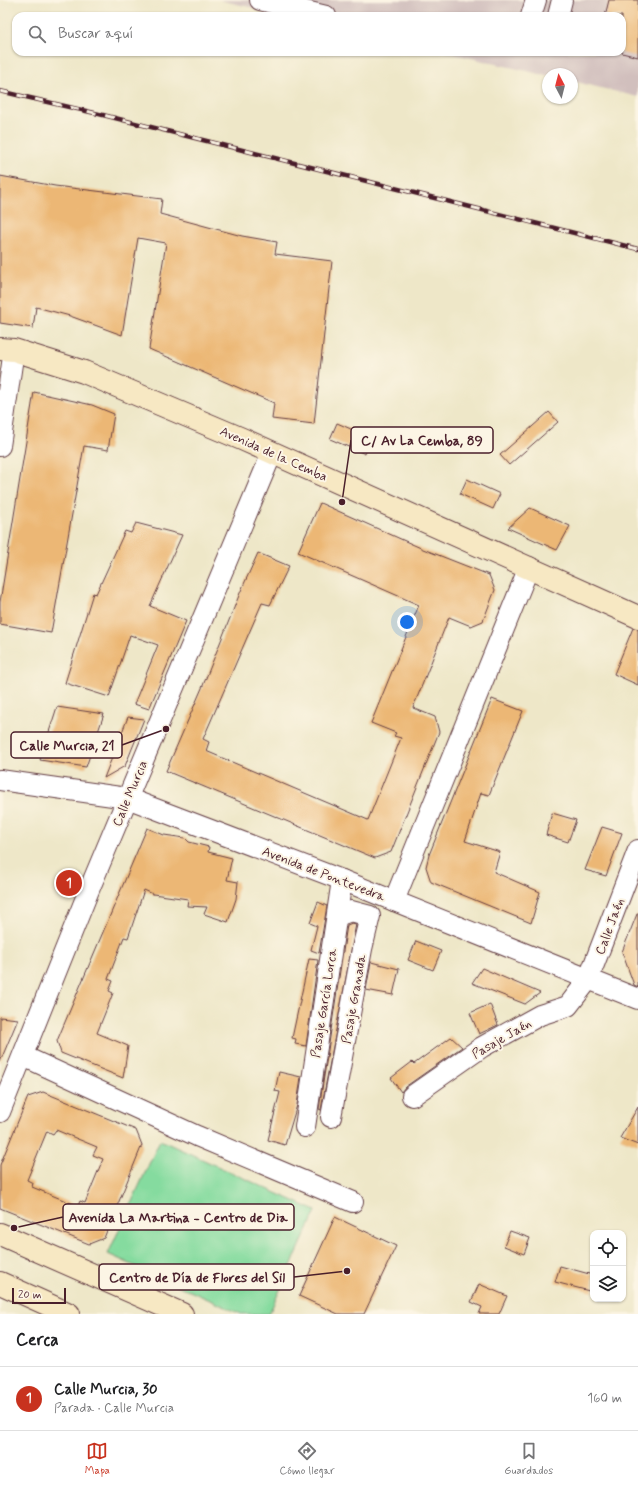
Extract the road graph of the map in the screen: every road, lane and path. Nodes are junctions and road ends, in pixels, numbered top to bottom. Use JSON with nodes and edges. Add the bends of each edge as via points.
{"nodes":[{"id":1,"x":260,"y":0,"type":"edge"},
{"id":2,"x":536,"y":0,"type":"edge"},
{"id":3,"x":562,"y":0,"type":"edge"},
{"id":4,"x":310,"y":12,"type":"edge"},
{"id":5,"x":532,"y":12,"type":"edge"},
{"id":6,"x":559,"y":12,"type":"edge"},
{"id":7,"x":7,"y":350,"type":"edge"},
{"id":8,"x":0,"y":446,"type":"edge"},
{"id":9,"x":272,"y":453,"type":"junction"},
{"id":10,"x":529,"y":567,"type":"junction"},
{"id":11,"x":638,"y":617,"type":"edge"},
{"id":12,"x":0,"y":780,"type":"edge"},
{"id":13,"x":127,"y":798,"type":"junction"},
{"id":14,"x":638,"y":850,"type":"edge"},
{"id":15,"x":342,"y":880,"type":"junction"},
{"id":16,"x":394,"y":901,"type":"junction"},
{"id":17,"x":337,"y":916,"type":"junction"},
{"id":18,"x":588,"y":980,"type":"junction"},
{"id":19,"x":638,"y":999,"type":"edge"},
{"id":20,"x":23,"y":1056,"type":"junction"},
{"id":21,"x":412,"y":1096,"type":"dead end"},
{"id":22,"x":0,"y":1112,"type":"edge"},
{"id":23,"x":331,"y":1117,"type":"dead end"},
{"id":24,"x":305,"y":1127,"type":"dead end"},
{"id":25,"x":353,"y":1202,"type":"dead end"},
{"id":26,"x":0,"y":1234,"type":"edge"},
{"id":27,"x":0,"y":1283,"type":"edge"},
{"id":28,"x":70,"y":1314,"type":"edge"},
{"id":29,"x":182,"y":1314,"type":"edge"}],
"edges":[{"from":1,"to":4,"type":"street"},
{"from":2,"to":5,"type":"street"},
{"from":3,"to":6,"type":"street"},
{"from":7,"to":8,"type":"street"},
{"from":7,"to":9,"type":"street","name":"Avenida de la Cemba","via":[[84,372]]},
{"from":9,"to":10,"type":"street","name":"Avenida de la Cemba"},
{"from":9,"to":13,"type":"street","name":"Calle Murcia"},
{"from":10,"to":11,"type":"street","name":"Avenida de la Cemba"},
{"from":10,"to":16,"type":"street"},
{"from":12,"to":13,"type":"street","name":"Avenida de Pontevedra"},
{"from":13,"to":15,"type":"street","name":"Avenida de Pontevedra"},
{"from":13,"to":20,"type":"street","name":"Calle Murcia"},
{"from":14,"to":18,"type":"street","name":"Calle Jaén"},
{"from":15,"to":16,"type":"street","name":"Avenida de Pontevedra"},
{"from":15,"to":17,"type":"street","name":"Pasaje García Lorca"},
{"from":16,"to":18,"type":"street","name":"Avenida de Pontevedra"},
{"from":17,"to":23,"type":"street","name":"Pasaje Granada","via":[[351,911],[370,916]]},
{"from":17,"to":24,"type":"street","name":"Pasaje García Lorca"},
{"from":18,"to":19,"type":"street","name":"Avenida de Pontevedra"},
{"from":18,"to":21,"type":"street","name":"Pasaje Jaén","via":[[568,1006],[540,1015],[482,1047]]},
{"from":20,"to":22,"type":"street","name":"Calle Murcia"},
{"from":20,"to":25,"type":"street","via":[[197,1136]]},
{"from":26,"to":29,"type":"street"},
{"from":27,"to":28,"type":"street"}]}
